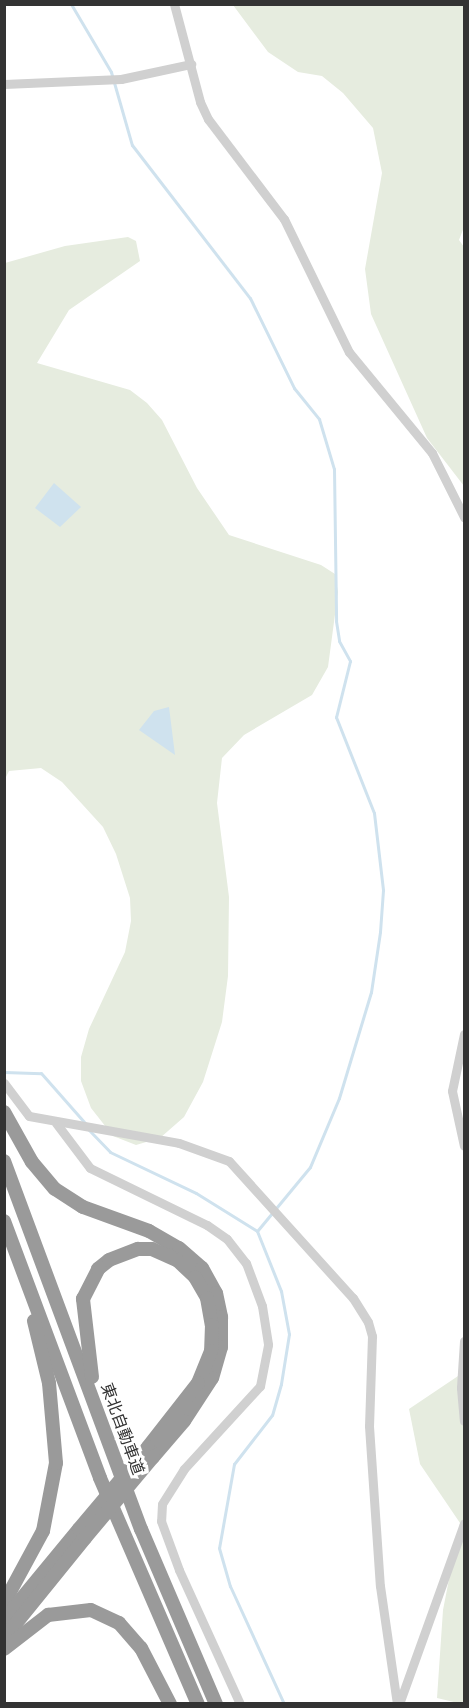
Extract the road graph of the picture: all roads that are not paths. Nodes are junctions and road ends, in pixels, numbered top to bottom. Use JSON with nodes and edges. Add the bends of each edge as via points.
{"nodes":[{"id":1,"x":174,"y":4,"type":"edge"},
{"id":2,"x":191,"y":64,"type":"junction"},
{"id":3,"x":4,"y":84,"type":"edge"},
{"id":4,"x":465,"y":517,"type":"edge"},
{"id":5,"x":465,"y":1034,"type":"edge"},
{"id":6,"x":5,"y":1085,"type":"edge"},
{"id":7,"x":4,"y":1112,"type":"edge"},
{"id":8,"x":56,"y":1123,"type":"junction"},
{"id":9,"x":465,"y":1146,"type":"edge"},
{"id":10,"x":4,"y":1161,"type":"edge"},
{"id":11,"x":5,"y":1222,"type":"edge"},
{"id":12,"x":465,"y":1341,"type":"edge"},
{"id":13,"x":98,"y":1411,"type":"junction"},
{"id":14,"x":465,"y":1421,"type":"edge"},
{"id":15,"x":151,"y":1452,"type":"junction"},
{"id":16,"x":465,"y":1523,"type":"edge"},
{"id":17,"x":82,"y":1534,"type":"junction"},
{"id":18,"x":4,"y":1603,"type":"edge"},
{"id":19,"x":4,"y":1620,"type":"edge"},
{"id":20,"x":4,"y":1638,"type":"edge"},
{"id":21,"x":4,"y":1649,"type":"edge"},
{"id":22,"x":170,"y":1704,"type":"edge"},
{"id":23,"x":198,"y":1704,"type":"edge"},
{"id":24,"x":216,"y":1704,"type":"edge"},
{"id":25,"x":240,"y":1704,"type":"edge"},
{"id":26,"x":398,"y":1704,"type":"edge"}],
"edges":[{"from":1,"to":2,"type":"street"},
{"from":2,"to":3,"type":"street","via":[[121,79]]},
{"from":2,"to":4,"type":"street","via":[[208,119],[284,219],[349,351],[432,453]]},
{"from":5,"to":9,"type":"street","via":[[452,1091]]},
{"from":6,"to":8,"type":"street","via":[[29,1116]]},
{"from":7,"to":15,"type":"highway","via":[[32,1162],[55,1189],[84,1207],[149,1231],[179,1248],[202,1268],[216,1293],[221,1347],[212,1378],[189,1414]]},
{"from":8,"to":25,"type":"street","via":[[79,1157],[98,1174],[207,1225],[227,1239],[246,1263],[262,1306],[268,1345],[260,1386],[184,1469],[162,1504],[161,1521]]},
{"from":8,"to":26,"type":"street","via":[[93,1126],[219,1155],[353,1298],[372,1336],[369,1426],[380,1586]]},
{"from":10,"to":13,"type":"highway","name":"東北自動車道"},
{"from":11,"to":18,"type":"highway","via":[[49,1383],[56,1463],[43,1531]]},
{"from":11,"to":23,"type":"highway","via":[[100,1478]]},
{"from":12,"to":14,"type":"street","via":[[461,1388]]},
{"from":13,"to":15,"type":"highway","via":[[83,1324],[83,1299],[89,1284],[98,1269],[122,1253],[138,1249],[164,1253],[187,1269],[202,1288],[211,1311],[213,1339],[198,1383]]},
{"from":13,"to":24,"type":"highway","name":"東北自動車道","via":[[145,1539]]},
{"from":15,"to":17,"type":"highway","bridge":true},
{"from":16,"to":26,"type":"street"},
{"from":17,"to":19,"type":"highway"},
{"from":17,"to":20,"type":"highway"},
{"from":21,"to":22,"type":"highway","via":[[25,1629],[48,1616],[91,1610],[119,1623],[141,1648]]}]}
